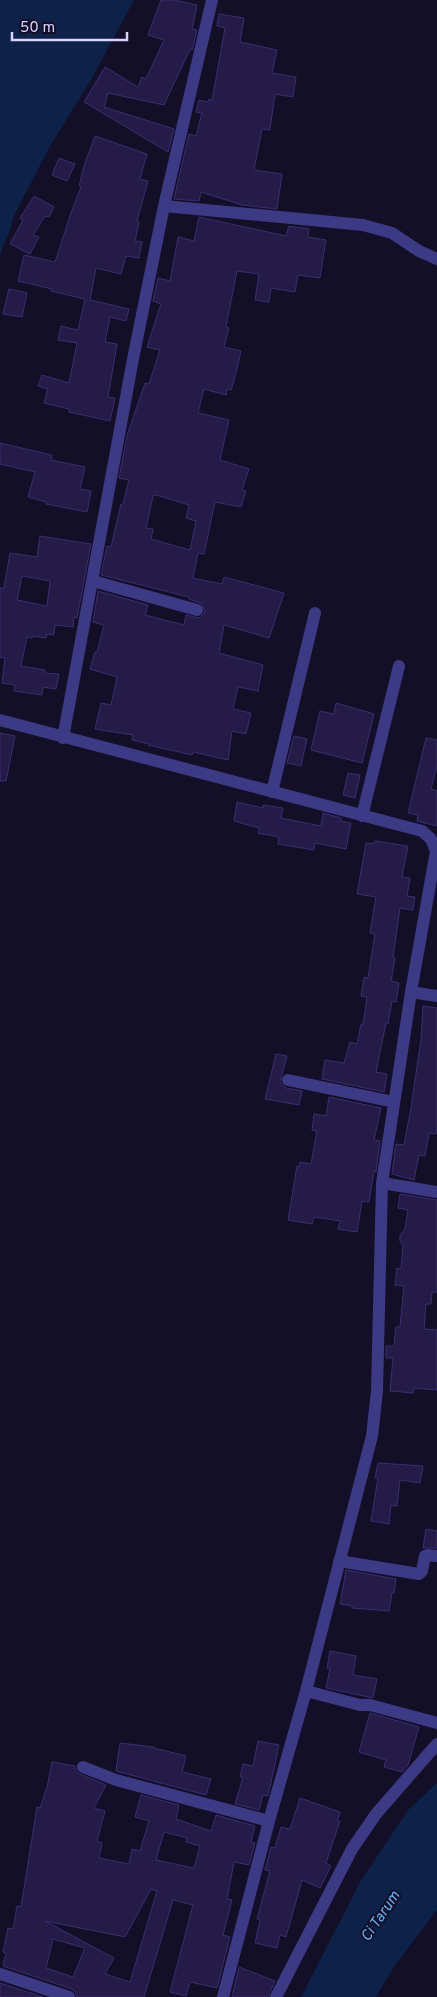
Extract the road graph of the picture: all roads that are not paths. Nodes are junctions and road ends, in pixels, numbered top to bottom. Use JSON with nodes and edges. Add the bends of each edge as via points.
{"nodes":[{"id":1,"x":212,"y":0,"type":"edge"},
{"id":2,"x":164,"y":206,"type":"junction"},
{"id":3,"x":437,"y":259,"type":"edge"},
{"id":4,"x":93,"y":581,"type":"junction"},
{"id":5,"x":197,"y":610,"type":"dead end"},
{"id":6,"x":315,"y":613,"type":"dead end"},
{"id":7,"x":399,"y":666,"type":"dead end"},
{"id":8,"x":0,"y":720,"type":"edge"},
{"id":9,"x":63,"y":738,"type":"junction"},
{"id":10,"x":272,"y":792,"type":"junction"},
{"id":11,"x":362,"y":816,"type":"junction"},
{"id":12,"x":437,"y":849,"type":"edge"},
{"id":13,"x":411,"y":992,"type":"junction"},
{"id":14,"x":437,"y":996,"type":"edge"},
{"id":15,"x":288,"y":1080,"type":"dead end"},
{"id":16,"x":394,"y":1102,"type":"junction"},
{"id":17,"x":382,"y":1183,"type":"junction"},
{"id":18,"x":437,"y":1192,"type":"edge"},
{"id":19,"x":437,"y":1556,"type":"edge"},
{"id":20,"x":339,"y":1561,"type":"junction"},
{"id":21,"x":306,"y":1691,"type":"junction"},
{"id":22,"x":437,"y":1723,"type":"edge"},
{"id":23,"x":437,"y":1744,"type":"edge"},
{"id":24,"x":83,"y":1766,"type":"dead end"},
{"id":25,"x":269,"y":1821,"type":"junction"},
{"id":26,"x":0,"y":1974,"type":"edge"},
{"id":27,"x":69,"y":1997,"type":"edge"},
{"id":28,"x":223,"y":1997,"type":"edge"},
{"id":29,"x":276,"y":1997,"type":"edge"}],
"edges":[{"from":1,"to":2,"type":"street"},
{"from":2,"to":3,"type":"street","via":[[363,225],[392,233]]},
{"from":2,"to":4,"type":"street"},
{"from":4,"to":5,"type":"street"},
{"from":4,"to":9,"type":"street"},
{"from":6,"to":10,"type":"street"},
{"from":7,"to":11,"type":"street"},
{"from":8,"to":9,"type":"street"},
{"from":9,"to":10,"type":"street"},
{"from":10,"to":11,"type":"street"},
{"from":11,"to":12,"type":"street","via":[[422,831]]},
{"from":12,"to":13,"type":"street"},
{"from":13,"to":14,"type":"street"},
{"from":13,"to":16,"type":"street"},
{"from":15,"to":16,"type":"street"},
{"from":16,"to":17,"type":"street"},
{"from":17,"to":18,"type":"street"},
{"from":17,"to":20,"type":"street","via":[[377,1383],[372,1436]]},
{"from":19,"to":20,"type":"street","via":[[425,1556],[419,1574]]},
{"from":20,"to":21,"type":"street"},
{"from":21,"to":22,"type":"street"},
{"from":21,"to":25,"type":"street"},
{"from":23,"to":29,"type":"street","via":[[376,1814],[352,1849]]},
{"from":24,"to":25,"type":"street","via":[[116,1780]]},
{"from":25,"to":28,"type":"street"},
{"from":26,"to":27,"type":"street"}]}
